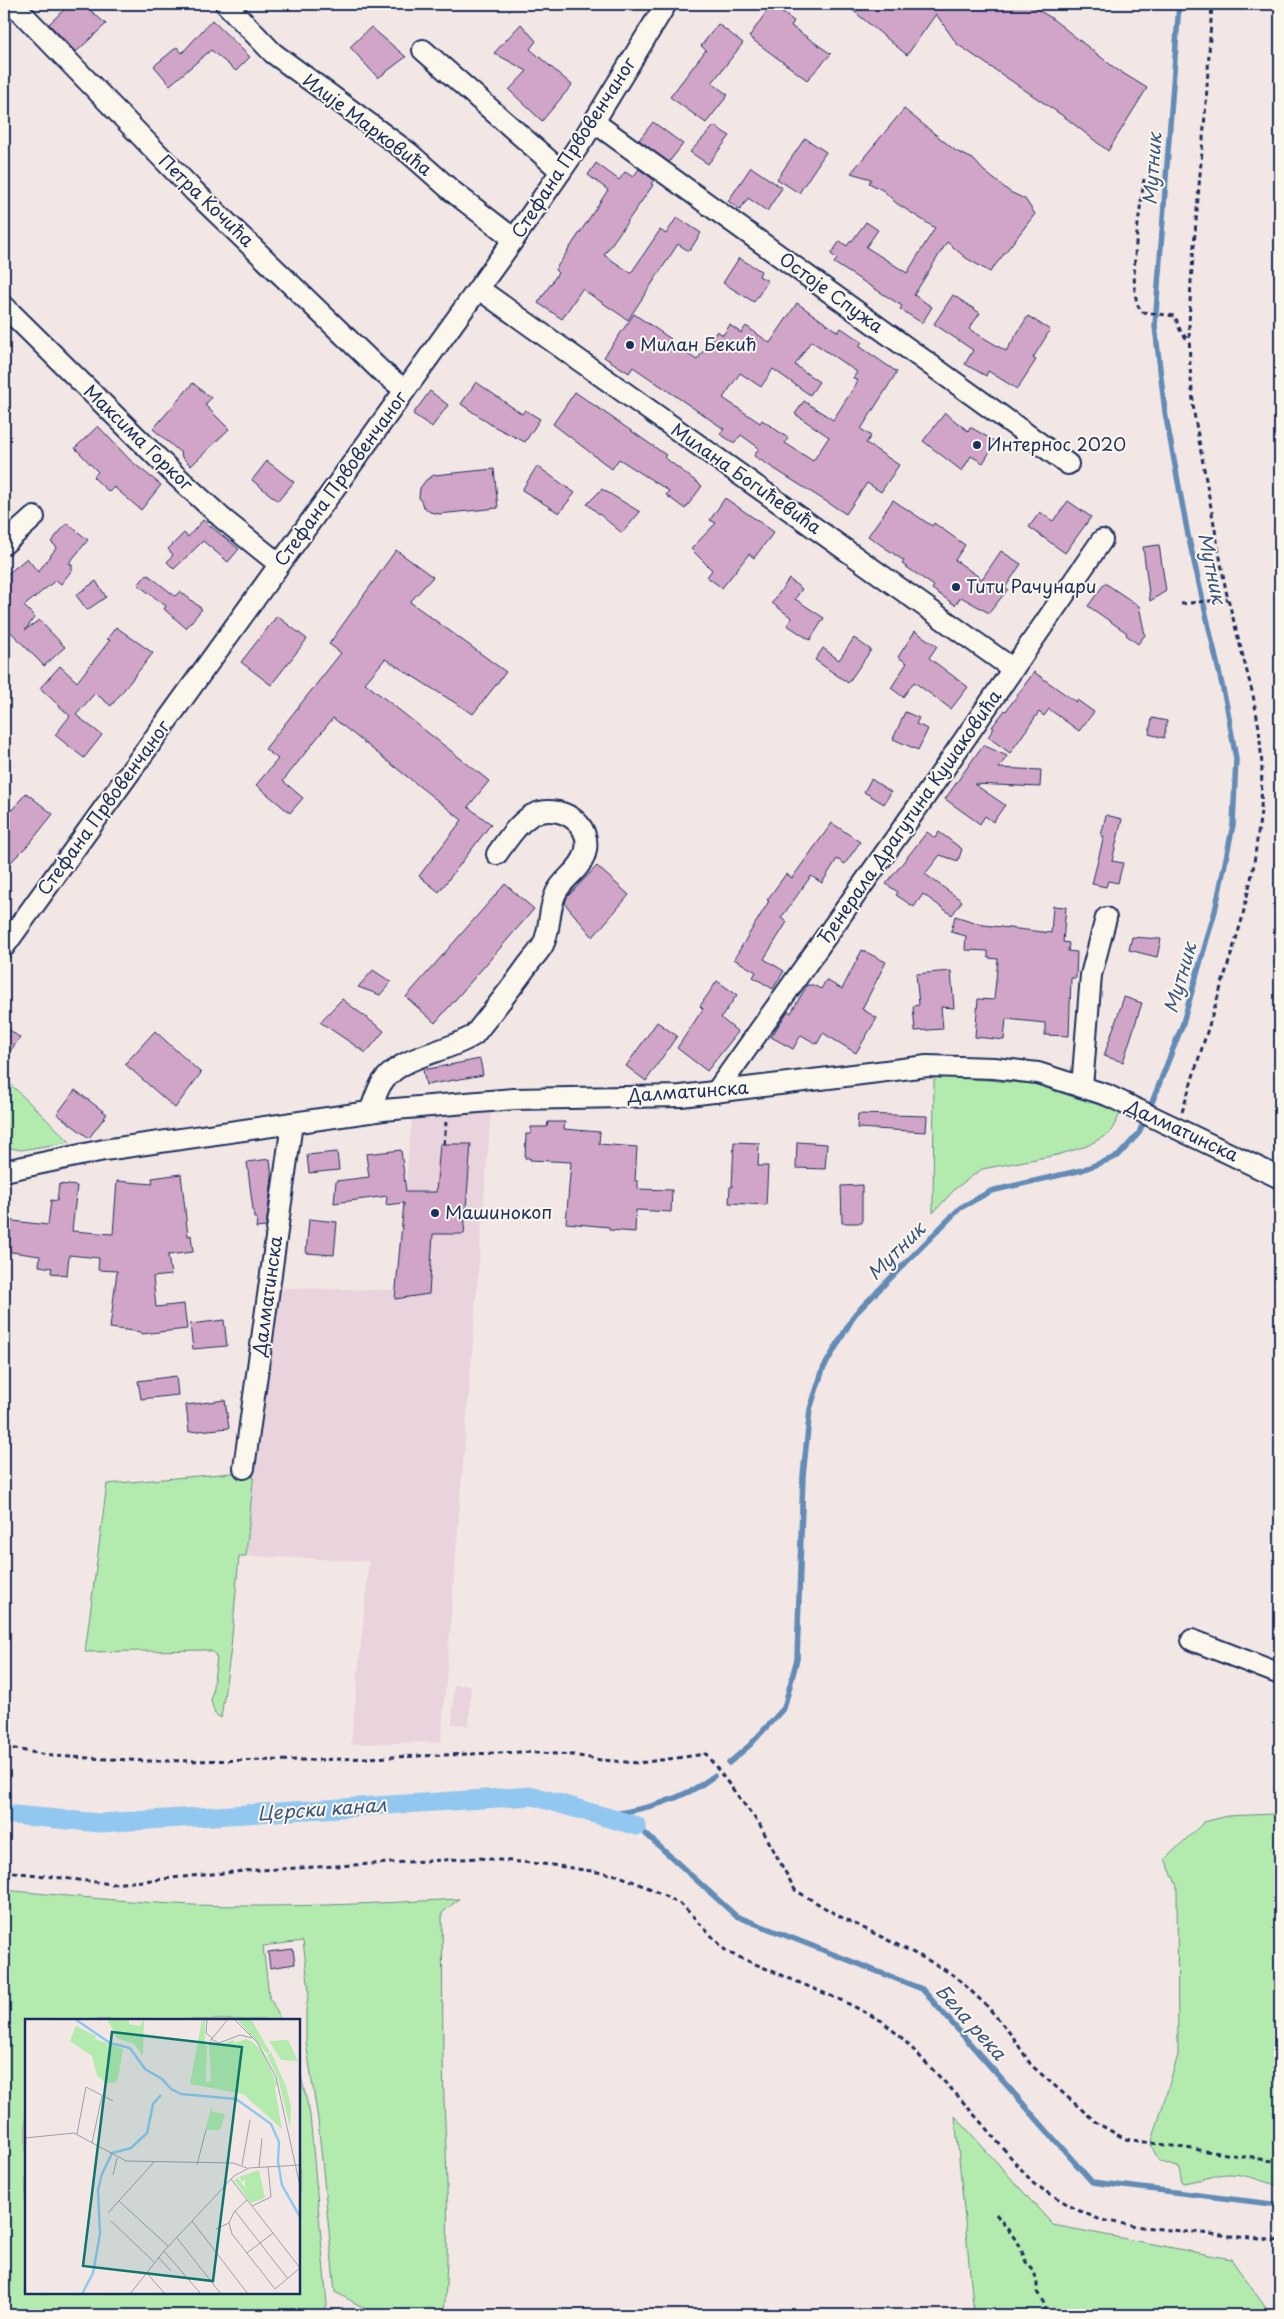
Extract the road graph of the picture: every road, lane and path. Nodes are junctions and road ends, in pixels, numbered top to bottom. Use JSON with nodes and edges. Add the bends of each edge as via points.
{"nodes":[{"id":1,"x":13,"y":4,"type":"edge"},
{"id":2,"x":226,"y":4,"type":"edge"},
{"id":3,"x":1212,"y":4,"type":"edge"},
{"id":4,"x":662,"y":5,"type":"edge"},
{"id":5,"x":423,"y":50,"type":"dead end"},
{"id":6,"x":594,"y":122,"type":"junction"},
{"id":7,"x":561,"y":171,"type":"junction"},
{"id":8,"x":1144,"y":179,"type":"dead end"},
{"id":9,"x":514,"y":239,"type":"junction"},
{"id":10,"x":479,"y":288,"type":"junction"},
{"id":11,"x":4,"y":306,"type":"edge"},
{"id":12,"x":1189,"y":342,"type":"junction"},
{"id":13,"x":406,"y":390,"type":"junction"},
{"id":14,"x":1068,"y":464,"type":"dead end"},
{"id":15,"x":34,"y":517,"type":"dead end"},
{"id":16,"x":1102,"y":540,"type":"dead end"},
{"id":17,"x":4,"y":544,"type":"edge"},
{"id":18,"x":279,"y":564,"type":"junction"},
{"id":19,"x":1228,"y":599,"type":"junction"},
{"id":20,"x":1181,"y":604,"type":"dead end"},
{"id":21,"x":1013,"y":669,"type":"junction"},
{"id":22,"x":496,"y":854,"type":"dead end"},
{"id":23,"x":1106,"y":918,"type":"dead end"},
{"id":24,"x":4,"y":946,"type":"edge"},
{"id":25,"x":1082,"y":1087,"type":"junction"},
{"id":26,"x":716,"y":1092,"type":"junction"},
{"id":27,"x":370,"y":1112,"type":"junction"},
{"id":28,"x":446,"y":1116,"type":"dead end"},
{"id":29,"x":292,"y":1123,"type":"junction"},
{"id":30,"x":1168,"y":1124,"type":"junction"},
{"id":31,"x":444,"y":1144,"type":"dead end"},
{"id":32,"x":4,"y":1171,"type":"edge"},
{"id":33,"x":1280,"y":1178,"type":"edge"},
{"id":34,"x":244,"y":1468,"type":"dead end"},
{"id":35,"x":1192,"y":1640,"type":"dead end"},
{"id":36,"x":1280,"y":1674,"type":"edge"},
{"id":37,"x":4,"y":1747,"type":"edge"},
{"id":38,"x":4,"y":1871,"type":"edge"},
{"id":39,"x":1280,"y":2162,"type":"edge"},
{"id":40,"x":996,"y":2214,"type":"dead end"},
{"id":41,"x":1280,"y":2241,"type":"edge"},
{"id":42,"x":1044,"y":2315,"type":"edge"}],
"edges":[{"from":1,"to":13,"type":"street","name":"Петра Кочића","via":[[194,190],[381,371]]},
{"from":2,"to":9,"type":"street","name":"Илије Марковића","via":[[273,53],[409,153]]},
{"from":3,"to":12,"type":"path"},
{"from":4,"to":6,"type":"street","name":"Стефана Првовенчаног"},
{"from":5,"to":7,"type":"street"},
{"from":6,"to":7,"type":"street","name":"Стефана Првовенчаног"},
{"from":6,"to":14,"type":"street","name":"Остоје Спужа"},
{"from":7,"to":9,"type":"street","name":"Стефана Првовенчаног"},
{"from":8,"to":12,"type":"path","via":[[1134,298],[1142,312],[1175,316]]},
{"from":9,"to":10,"type":"street","name":"Стефана Првовенчаног"},
{"from":10,"to":13,"type":"street","name":"Стефана Првовенчаног"},
{"from":10,"to":21,"type":"street","name":"Милана Богићевића"},
{"from":11,"to":18,"type":"street","name":"Максима Горког","via":[[171,471]]},
{"from":12,"to":19,"type":"path","via":[[1194,413]]},
{"from":13,"to":18,"type":"street","name":"Стефана Првовенчаног"},
{"from":15,"to":17,"type":"street"},
{"from":16,"to":21,"type":"street","name":"Ђенерала Драгутина Кушаковића"},
{"from":18,"to":24,"type":"street","name":"Стефана Првовенчаног"},
{"from":19,"to":20,"type":"path"},
{"from":19,"to":30,"type":"path","via":[[1259,728],[1261,811],[1241,923]]},
{"from":21,"to":26,"type":"street","name":"Ђенерала Драгутина Кушаковића"},
{"from":22,"to":27,"type":"street","via":[[517,827],[542,811],[555,811],[574,819],[582,828],[586,841],[581,865],[556,894],[544,944],[474,1035],[460,1044],[402,1065],[384,1081]]},
{"from":23,"to":25,"type":"street","via":[[1091,975]]},
{"from":25,"to":26,"type":"street","name":"Далматинска","via":[[1038,1073],[927,1066]]},
{"from":25,"to":30,"type":"street","name":"Далматинска"},
{"from":26,"to":27,"type":"street","name":"Далматинска","via":[[681,1096],[514,1098]]},
{"from":27,"to":29,"type":"street","name":"Далматинска"},
{"from":28,"to":31,"type":"path"},
{"from":29,"to":32,"type":"street","name":"Далматинска","via":[[104,1150]]},
{"from":29,"to":34,"type":"street","name":"Далматинска"},
{"from":30,"to":33,"type":"street","name":"Далматинска"},
{"from":35,"to":36,"type":"street"},
{"from":37,"to":39,"type":"path","via":[[52,1756],[147,1761],[314,1760],[522,1752],[639,1763],[706,1754],[760,1825],[796,1890],[955,1976],[987,2006],[1031,2065],[1097,2123],[1125,2139]]},
{"from":38,"to":41,"type":"path","via":[[112,1884],[243,1871],[478,1858],[617,1875],[682,1905],[727,1952],[882,2021],[958,2096],[1034,2184],[1077,2210],[1101,2220],[1142,2227]]},
{"from":40,"to":42,"type":"path","via":[[1034,2271],[1037,2292],[1045,2305]]}]}
